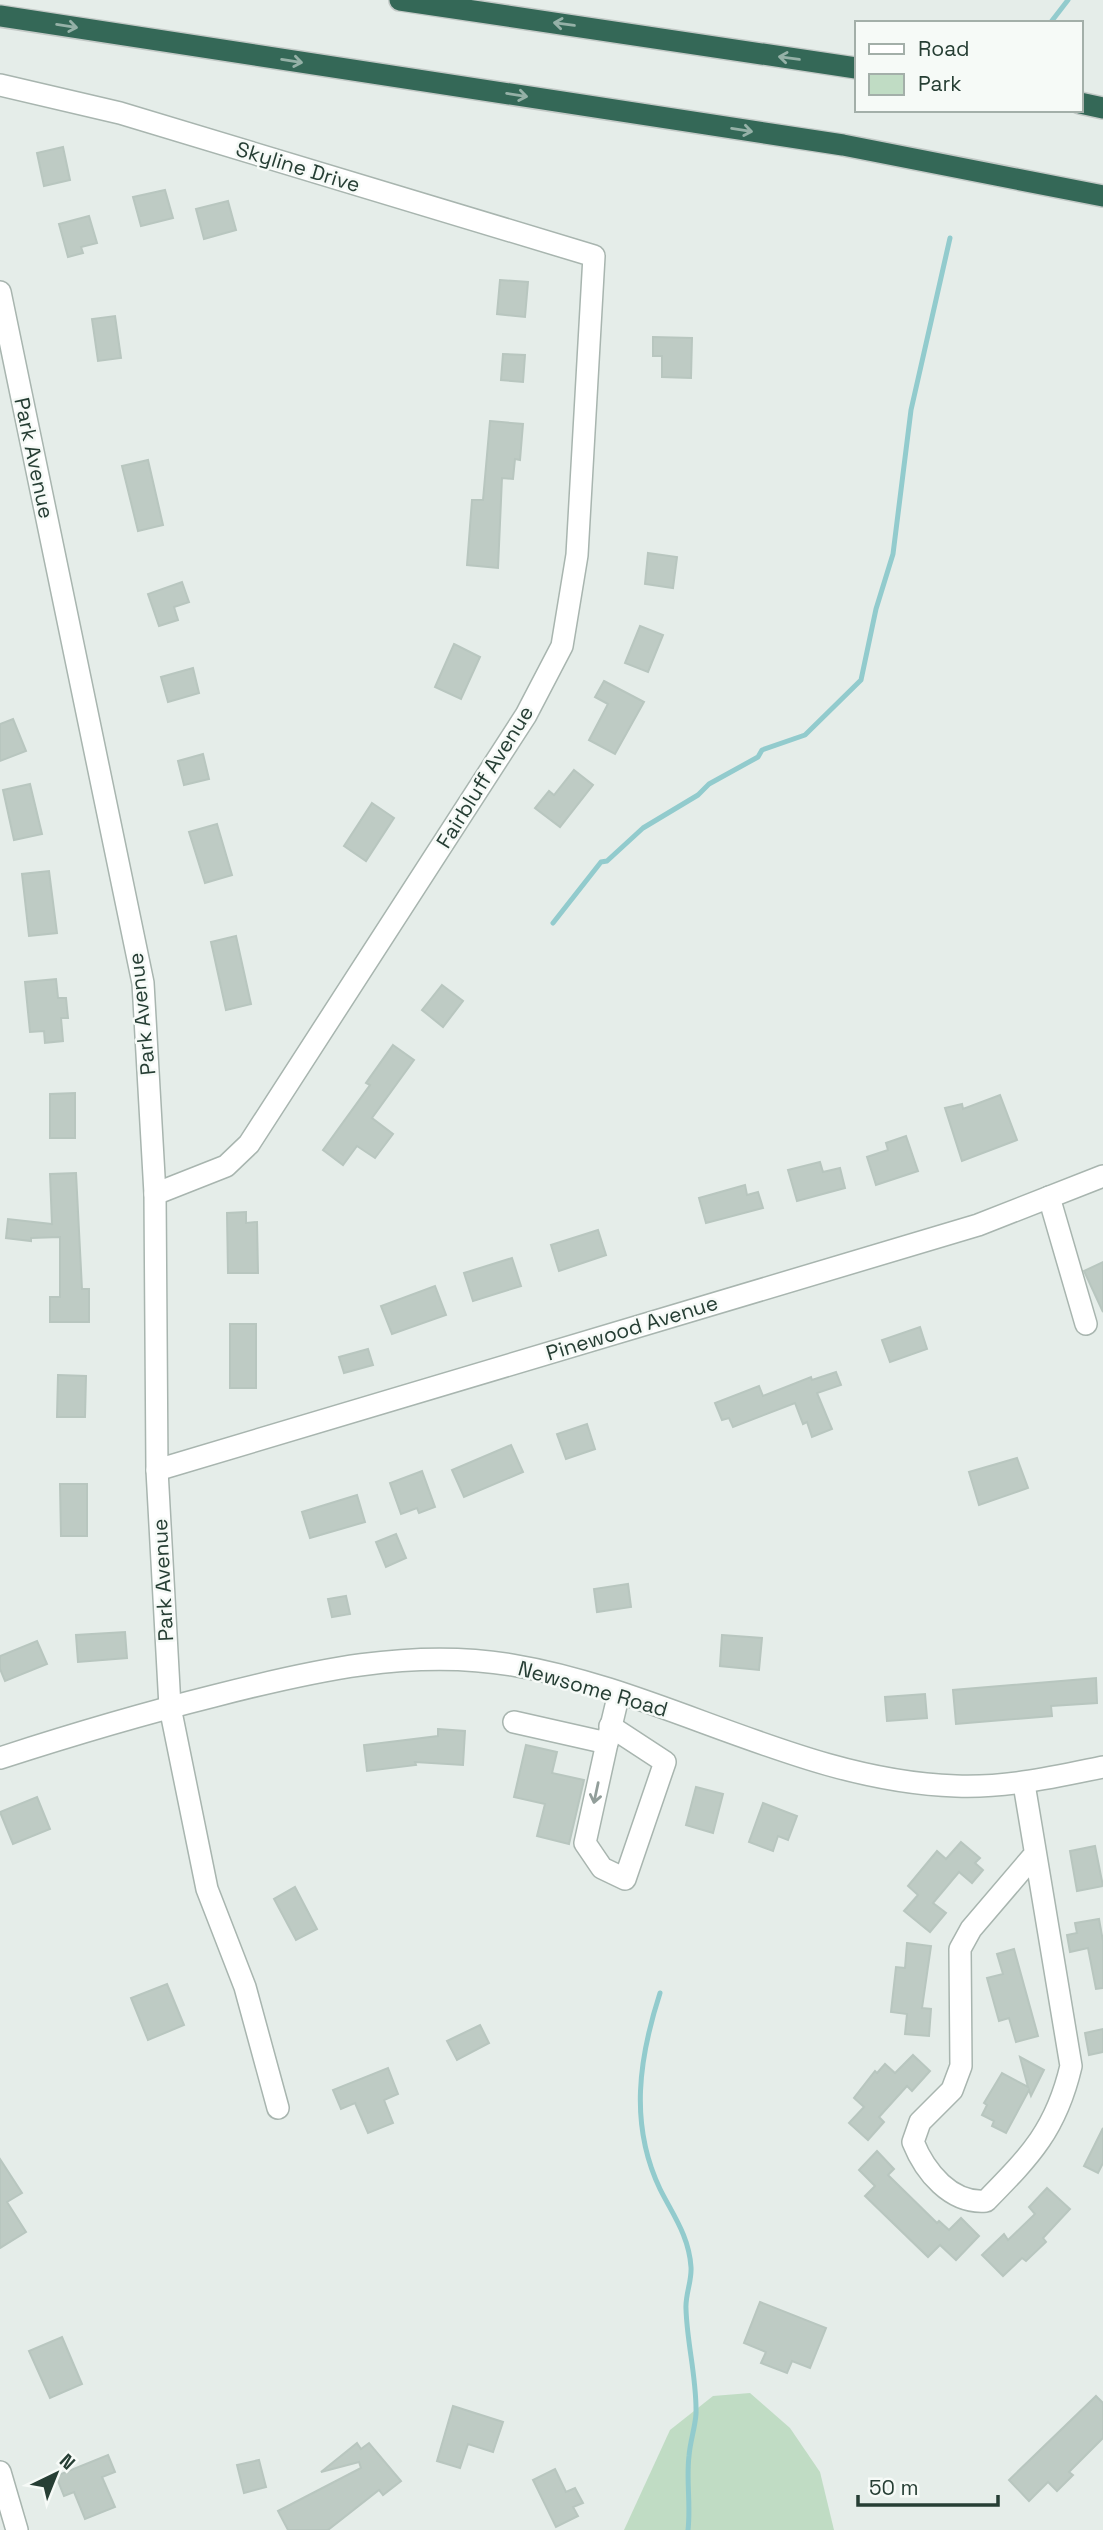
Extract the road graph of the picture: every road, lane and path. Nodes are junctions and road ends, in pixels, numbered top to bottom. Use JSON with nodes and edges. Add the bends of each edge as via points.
{"nodes":[{"id":1,"x":400,"y":0,"type":"edge"},
{"id":2,"x":0,"y":16,"type":"edge"},
{"id":3,"x":855,"y":68,"type":"edge"},
{"id":4,"x":0,"y":85,"type":"edge"},
{"id":5,"x":1082,"y":103,"type":"edge"},
{"id":6,"x":1103,"y":108,"type":"edge"},
{"id":7,"x":1103,"y":196,"type":"edge"},
{"id":8,"x":594,"y":256,"type":"joint"},
{"id":9,"x":0,"y":292,"type":"edge"},
{"id":10,"x":1103,"y":1176,"type":"edge"},
{"id":11,"x":155,"y":1194,"type":"junction"},
{"id":12,"x":1049,"y":1197,"type":"junction"},
{"id":13,"x":1086,"y":1324,"type":"dead end"},
{"id":14,"x":157,"y":1470,"type":"junction"},
{"id":15,"x":619,"y":1693,"type":"junction"},
{"id":16,"x":170,"y":1707,"type":"junction"},
{"id":17,"x":514,"y":1722,"type":"dead end"},
{"id":18,"x":608,"y":1735,"type":"junction"},
{"id":19,"x":0,"y":1758,"type":"edge"},
{"id":20,"x":1103,"y":1767,"type":"edge"},
{"id":21,"x":1024,"y":1783,"type":"junction"},
{"id":22,"x":1035,"y":1854,"type":"junction"},
{"id":23,"x":278,"y":2108,"type":"dead end"},
{"id":24,"x":0,"y":2472,"type":"edge"},
{"id":25,"x":17,"y":2530,"type":"edge"}],
"edges":[{"from":3,"to":1,"type":"highway","one_way":true},
{"from":2,"to":7,"type":"highway","one_way":true,"via":[[844,145]]},
{"from":4,"to":8,"type":"street","name":"Skyline Drive","via":[[120,113]]},
{"from":5,"to":6,"type":"highway"},
{"from":8,"to":11,"type":"street","name":"Fairbluff Avenue","via":[[577,555],[562,646],[526,715],[249,1144],[226,1166]]},
{"from":9,"to":11,"type":"street","name":"Park Avenue","via":[[143,983]]},
{"from":10,"to":12,"type":"street","name":"Pinewood Avenue"},
{"from":11,"to":14,"type":"street","name":"Park Avenue"},
{"from":12,"to":13,"type":"street"},
{"from":12,"to":14,"type":"street","name":"Pinewood Avenue","via":[[978,1225]]},
{"from":14,"to":16,"type":"street","name":"Park Avenue"},
{"from":15,"to":16,"type":"street","name":"Newsome Road","via":[[511,1665],[425,1658],[321,1671]]},
{"from":15,"to":18,"type":"street"},
{"from":15,"to":21,"type":"street","name":"Newsome Road","via":[[891,1779],[957,1786]]},
{"from":16,"to":19,"type":"street","name":"Newsome Road"},
{"from":16,"to":23,"type":"street","name":"Park Avenue","via":[[207,1889],[245,1987]]},
{"from":17,"to":18,"type":"street"},
{"from":18,"to":18,"type":"street","one_way":true,"via":[[584,1843],[601,1868],[625,1879],[665,1762]]},
{"from":20,"to":21,"type":"street","name":"Newsome Road"},
{"from":21,"to":22,"type":"street"},
{"from":22,"to":22,"type":"street","via":[[1071,2066],[1056,2111],[1034,2152],[986,2201],[970,2202],[949,2192],[920,2158],[913,2142],[920,2122],[952,2090],[961,2066],[961,1949],[971,1929]]},
{"from":24,"to":25,"type":"street"}]}
